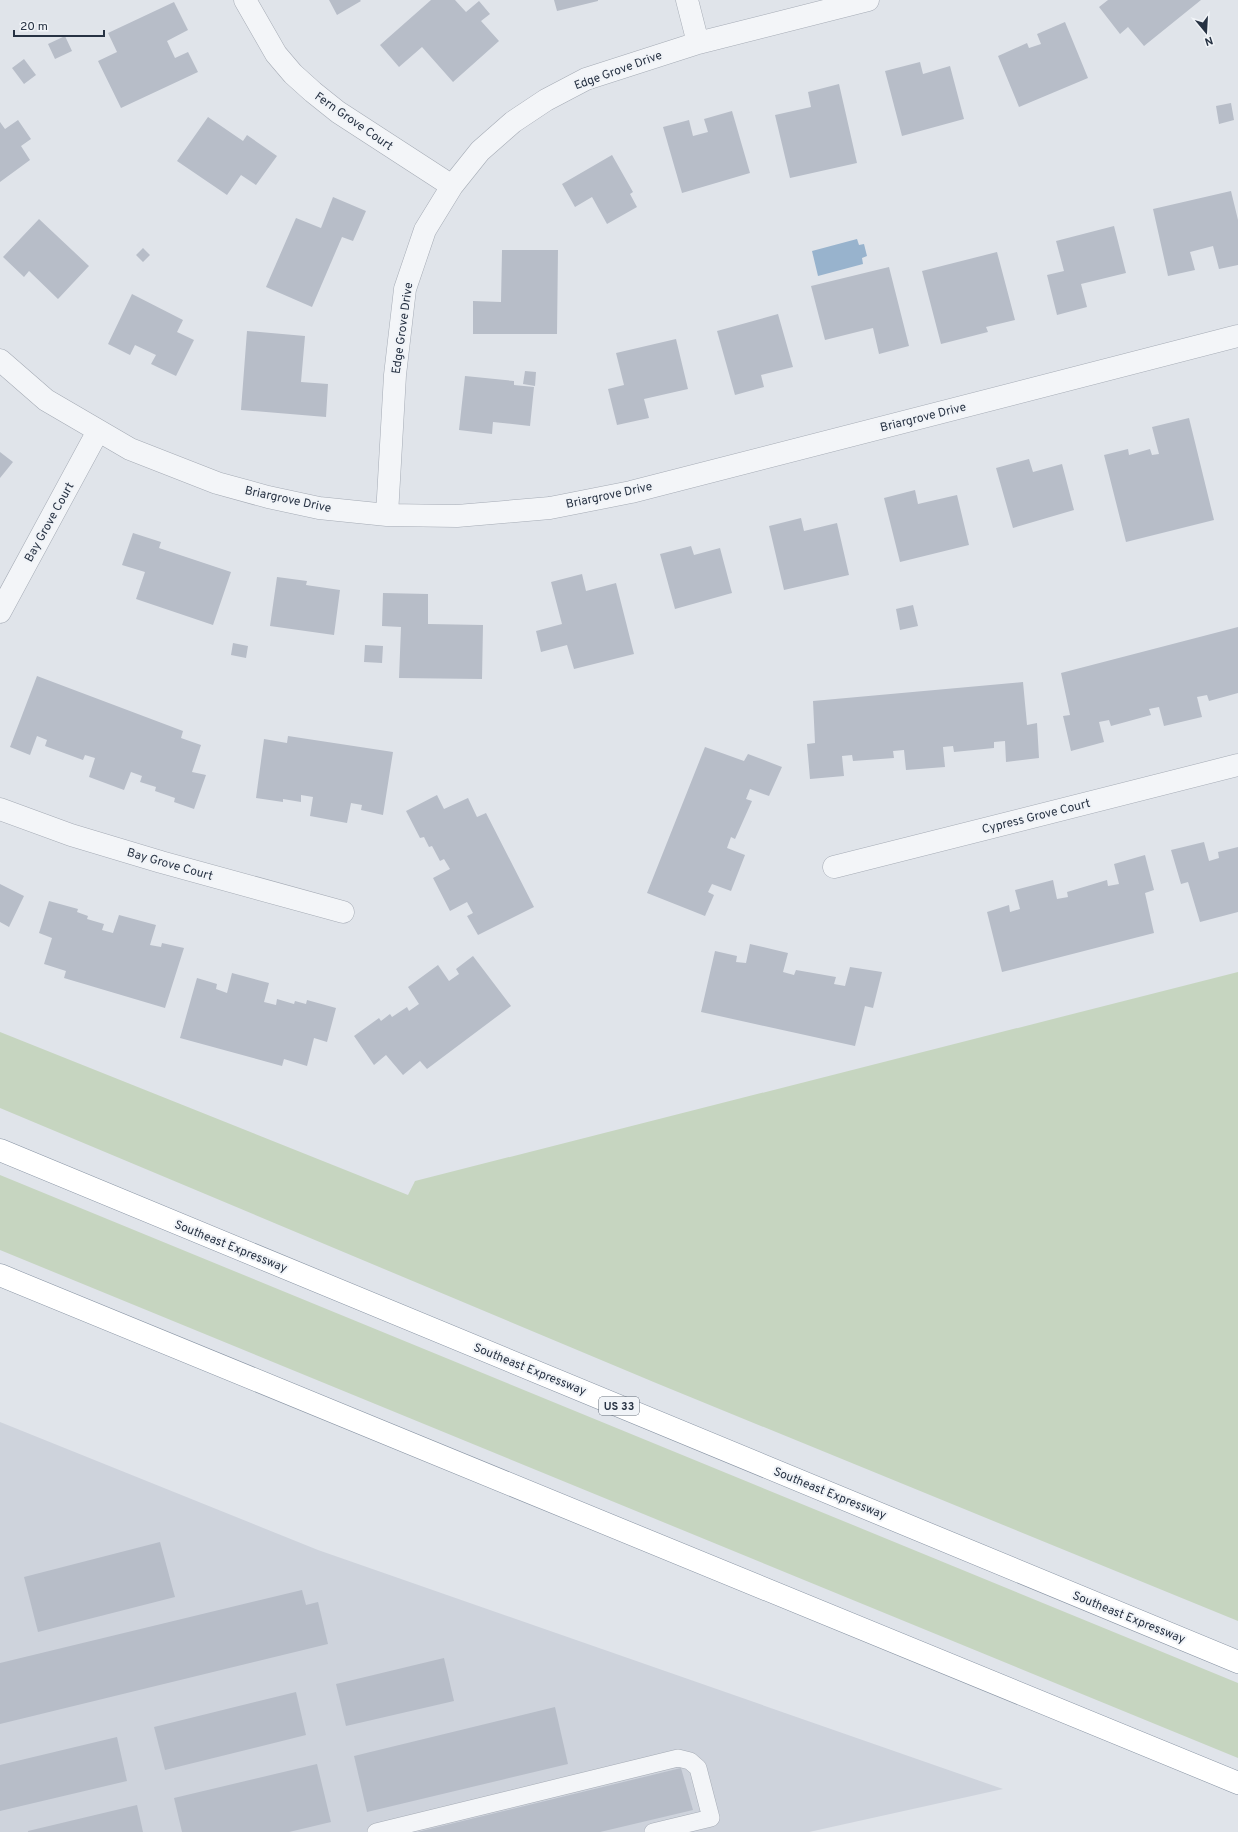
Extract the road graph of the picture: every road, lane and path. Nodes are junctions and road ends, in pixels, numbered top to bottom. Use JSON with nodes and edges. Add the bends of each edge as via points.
{"nodes":[{"id":1,"x":245,"y":0,"type":"edge"},
{"id":2,"x":687,"y":0,"type":"edge"},
{"id":3,"x":868,"y":0,"type":"edge"},
{"id":4,"x":698,"y":43,"type":"junction"},
{"id":5,"x":452,"y":186,"type":"junction"},
{"id":6,"x":1238,"y":336,"type":"edge"},
{"id":7,"x":0,"y":360,"type":"edge"},
{"id":8,"x":98,"y":431,"type":"junction"},
{"id":9,"x":387,"y":515,"type":"junction"},
{"id":10,"x":0,"y":612,"type":"edge"},
{"id":11,"x":1238,"y":765,"type":"edge"},
{"id":12,"x":0,"y":809,"type":"edge"},
{"id":13,"x":834,"y":867,"type":"dead end"},
{"id":14,"x":343,"y":912,"type":"dead end"},
{"id":15,"x":0,"y":1150,"type":"edge"},
{"id":16,"x":0,"y":1275,"type":"edge"},
{"id":17,"x":1238,"y":1662,"type":"edge"},
{"id":18,"x":1238,"y":1783,"type":"edge"},
{"id":19,"x":376,"y":1832,"type":"edge"},
{"id":20,"x":653,"y":1832,"type":"edge"}],
"edges":[{"from":1,"to":5,"type":"street","name":"Fern Grove Court","via":[[276,54],[313,92],[338,112]]},
{"from":2,"to":4,"type":"street"},
{"from":3,"to":4,"type":"street","name":"Edge Grove Drive"},
{"from":4,"to":5,"type":"street","name":"Edge Grove Drive","via":[[586,79],[546,100],[513,122],[480,151]]},
{"from":5,"to":9,"type":"street","name":"Edge Grove Drive","via":[[425,230],[405,289],[395,375]]},
{"from":6,"to":9,"type":"street","name":"Briargrove Drive","via":[[630,492],[550,508],[457,516]]},
{"from":7,"to":8,"type":"street","name":"Briargrove Drive","via":[[46,400]]},
{"from":8,"to":9,"type":"street","name":"Briargrove Drive","via":[[130,449],[217,483],[319,508]]},
{"from":8,"to":10,"type":"street","name":"Bay Grove Court"},
{"from":11,"to":13,"type":"street","name":"Cypress Grove Court"},
{"from":12,"to":14,"type":"street","name":"Bay Grove Court","via":[[86,840]]},
{"from":15,"to":17,"type":"highway","name":"Southeast Expressway","number":"US 33"},
{"from":16,"to":18,"type":"highway"},
{"from":19,"to":20,"type":"lane","via":[[678,1758],[690,1761],[698,1768],[711,1818]]}]}
